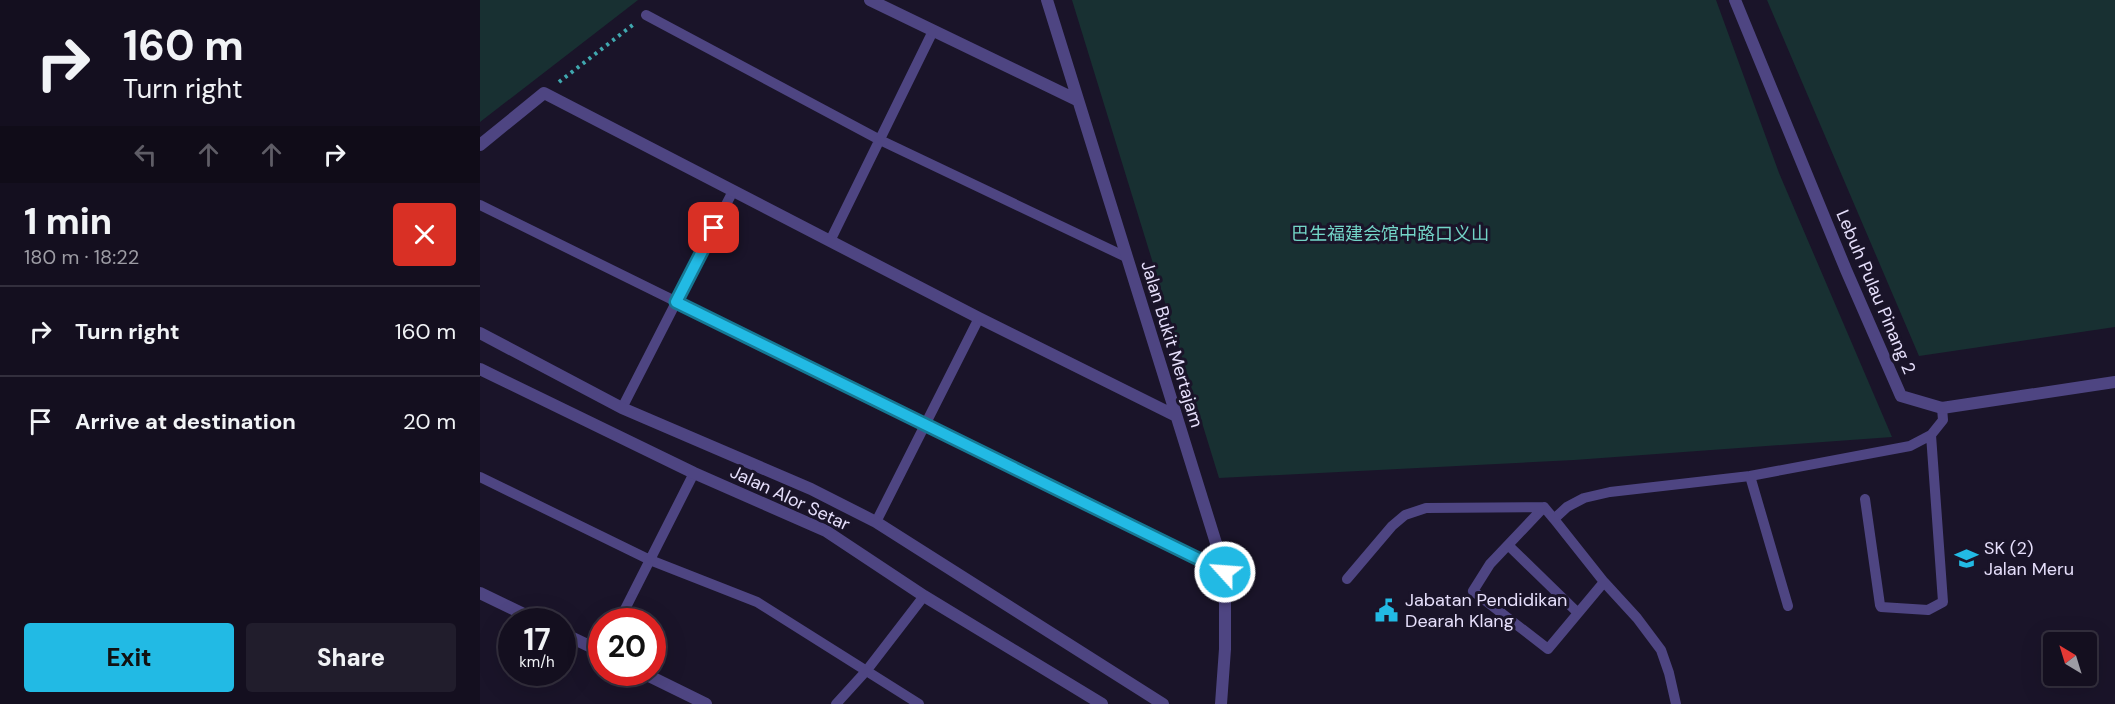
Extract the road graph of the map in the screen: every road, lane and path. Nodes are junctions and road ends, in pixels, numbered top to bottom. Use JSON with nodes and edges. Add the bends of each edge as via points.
{"nodes":[{"id":1,"x":870,"y":0,"type":"edge"},
{"id":2,"x":1047,"y":0,"type":"edge"},
{"id":3,"x":1735,"y":0,"type":"edge"},
{"id":4,"x":646,"y":15,"type":"joint"},
{"id":5,"x":933,"y":31,"type":"junction"},
{"id":6,"x":544,"y":93,"type":"junction"},
{"id":7,"x":1077,"y":100,"type":"junction"},
{"id":8,"x":880,"y":140,"type":"junction"},
{"id":9,"x":480,"y":145,"type":"edge"},
{"id":10,"x":733,"y":191,"type":"junction"},
{"id":11,"x":480,"y":205,"type":"edge"},
{"id":12,"x":830,"y":241,"type":"junction"},
{"id":13,"x":1126,"y":257,"type":"junction"},
{"id":14,"x":676,"y":302,"type":"junction"},
{"id":15,"x":979,"y":318,"type":"junction"},
{"id":16,"x":480,"y":333,"type":"edge"},
{"id":17,"x":480,"y":369,"type":"edge"},
{"id":18,"x":2115,"y":382,"type":"edge"},
{"id":19,"x":622,"y":408,"type":"junction"},
{"id":20,"x":1942,"y":408,"type":"junction"},
{"id":21,"x":1176,"y":416,"type":"junction"},
{"id":22,"x":925,"y":425,"type":"junction"},
{"id":23,"x":1931,"y":435,"type":"junction"},
{"id":24,"x":694,"y":473,"type":"junction"},
{"id":25,"x":1750,"y":476,"type":"junction"},
{"id":26,"x":480,"y":477,"type":"edge"},
{"id":27,"x":1865,"y":500,"type":"dead end"},
{"id":28,"x":1544,"y":507,"type":"junction"},
{"id":29,"x":1554,"y":519,"type":"junction"},
{"id":30,"x":876,"y":522,"type":"junction"},
{"id":31,"x":1508,"y":545,"type":"junction"},
{"id":32,"x":650,"y":560,"type":"junction"},
{"id":33,"x":1225,"y":572,"type":"junction"},
{"id":34,"x":1347,"y":579,"type":"dead end"},
{"id":35,"x":1604,"y":582,"type":"junction"},
{"id":36,"x":480,"y":593,"type":"edge"},
{"id":37,"x":924,"y":596,"type":"junction"},
{"id":38,"x":1788,"y":606,"type":"dead end"},
{"id":39,"x":511,"y":608,"type":"edge"},
{"id":40,"x":626,"y":608,"type":"edge"},
{"id":41,"x":1578,"y":613,"type":"junction"},
{"id":42,"x":867,"y":670,"type":"junction"},
{"id":43,"x":666,"y":684,"type":"edge"},
{"id":44,"x":706,"y":704,"type":"edge"},
{"id":45,"x":836,"y":704,"type":"edge"},
{"id":46,"x":919,"y":704,"type":"edge"},
{"id":47,"x":1102,"y":704,"type":"edge"},
{"id":48,"x":1163,"y":704,"type":"edge"},
{"id":49,"x":1221,"y":704,"type":"edge"},
{"id":50,"x":1676,"y":704,"type":"edge"}],
"edges":[{"from":1,"to":5,"type":"street"},
{"from":2,"to":7,"type":"street","name":"Jalan Bukit Mertajam"},
{"from":3,"to":20,"type":"street","name":"Lebuh Pulau Pinang 2","via":[[1901,396]]},
{"from":4,"to":6,"type":"path"},
{"from":4,"to":8,"type":"lane"},
{"from":5,"to":7,"type":"street"},
{"from":5,"to":8,"type":"lane"},
{"from":6,"to":9,"type":"street"},
{"from":6,"to":10,"type":"street"},
{"from":7,"to":13,"type":"street","name":"Jalan Bukit Mertajam"},
{"from":8,"to":12,"type":"lane"},
{"from":8,"to":13,"type":"lane"},
{"from":10,"to":12,"type":"street"},
{"from":10,"to":14,"type":"lane"},
{"from":11,"to":14,"type":"lane"},
{"from":12,"to":15,"type":"street"},
{"from":13,"to":21,"type":"street","name":"Jalan Bukit Mertajam"},
{"from":14,"to":19,"type":"lane"},
{"from":14,"to":22,"type":"lane"},
{"from":15,"to":21,"type":"street"},
{"from":15,"to":22,"type":"lane"},
{"from":16,"to":19,"type":"street"},
{"from":17,"to":24,"type":"street","name":"Jalan Alor Setar"},
{"from":18,"to":20,"type":"street","name":"Lebuh Pulau Pinang 2"},
{"from":19,"to":30,"type":"street","via":[[811,489]]},
{"from":20,"to":23,"type":"lane","via":[[1943,420]]},
{"from":21,"to":33,"type":"street","name":"Jalan Bukit Mertajam"},
{"from":22,"to":30,"type":"lane"},
{"from":22,"to":33,"type":"lane"},
{"from":23,"to":25,"type":"lane","via":[[1910,446]]},
{"from":23,"to":27,"type":"lane","via":[[1943,602],[1928,610],[1881,607]]},
{"from":24,"to":32,"type":"lane"},
{"from":24,"to":37,"type":"street","name":"Jalan Alor Setar","via":[[826,531]]},
{"from":25,"to":29,"type":"lane","via":[[1610,492],[1584,498]]},
{"from":25,"to":38,"type":"lane"},
{"from":26,"to":32,"type":"lane"},
{"from":28,"to":29,"type":"lane"},
{"from":28,"to":31,"type":"lane"},
{"from":28,"to":34,"type":"lane","via":[[1426,508],[1406,515]]},
{"from":29,"to":35,"type":"lane"},
{"from":30,"to":48,"type":"street"},
{"from":31,"to":41,"type":"lane"},
{"from":31,"to":41,"type":"lane","via":[[1473,591],[1548,649]]},
{"from":32,"to":40,"type":"lane"},
{"from":32,"to":42,"type":"lane","via":[[757,602]]},
{"from":33,"to":49,"type":"street","name":"Jalan Bukit Mertajam","via":[[1226,649]]},
{"from":35,"to":41,"type":"lane"},
{"from":35,"to":50,"type":"lane","via":[[1661,650]]},
{"from":36,"to":39,"type":"street"},
{"from":37,"to":42,"type":"lane"},
{"from":37,"to":47,"type":"street","name":"Jalan Alor Setar"},
{"from":42,"to":45,"type":"lane"},
{"from":42,"to":46,"type":"lane"},
{"from":43,"to":44,"type":"street"}]}
